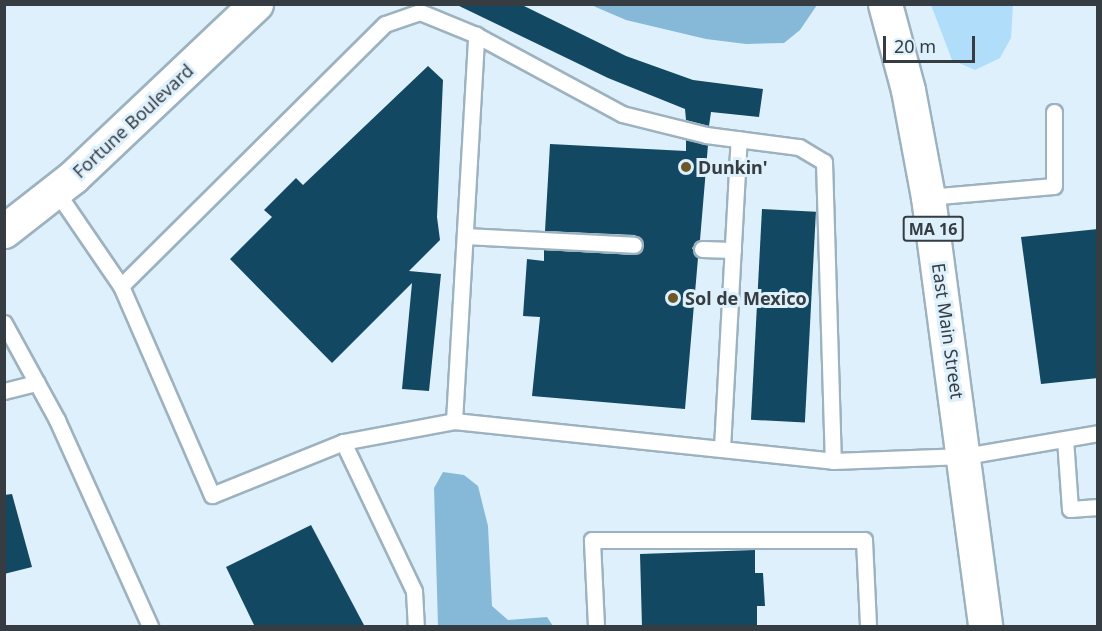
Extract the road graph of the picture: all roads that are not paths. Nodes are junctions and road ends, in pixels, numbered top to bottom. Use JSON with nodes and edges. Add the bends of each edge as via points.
{"nodes":[{"id":1,"x":256,"y":4,"type":"edge"},
{"id":2,"x":885,"y":4,"type":"edge"},
{"id":3,"x":476,"y":35,"type":"junction"},
{"id":4,"x":1054,"y":112,"type":"dead end"},
{"id":5,"x":739,"y":139,"type":"junction"},
{"id":6,"x":56,"y":191,"type":"junction"},
{"id":7,"x":928,"y":197,"type":"junction"},
{"id":8,"x":4,"y":231,"type":"edge"},
{"id":9,"x":465,"y":236,"type":"junction"},
{"id":10,"x":634,"y":245,"type":"dead end"},
{"id":11,"x":702,"y":249,"type":"dead end"},
{"id":12,"x":733,"y":250,"type":"junction"},
{"id":13,"x":121,"y":286,"type":"junction"},
{"id":14,"x":4,"y":323,"type":"edge"},
{"id":15,"x":37,"y":383,"type":"junction"},
{"id":16,"x":4,"y":391,"type":"edge"},
{"id":17,"x":454,"y":421,"type":"junction"},
{"id":18,"x":1098,"y":433,"type":"edge"},
{"id":19,"x":1065,"y":439,"type":"junction"},
{"id":20,"x":343,"y":442,"type":"junction"},
{"id":21,"x":722,"y":448,"type":"junction"},
{"id":22,"x":965,"y":456,"type":"junction"},
{"id":23,"x":833,"y":460,"type":"junction"},
{"id":24,"x":1098,"y":507,"type":"edge"},
{"id":25,"x":150,"y":627,"type":"edge"},
{"id":26,"x":416,"y":627,"type":"edge"},
{"id":27,"x":596,"y":627,"type":"edge"},
{"id":28,"x":868,"y":627,"type":"edge"},
{"id":29,"x":985,"y":627,"type":"edge"}],
"edges":[{"from":1,"to":6,"type":"main road","name":"Fortune Boulevard"},
{"from":2,"to":7,"type":"main road","name":"East Main Street","number":"MA 16","via":[[908,90]]},
{"from":3,"to":5,"type":"lane","via":[[622,114]]},
{"from":3,"to":9,"type":"lane"},
{"from":3,"to":13,"type":"lane","via":[[420,12],[385,24]]},
{"from":4,"to":7,"type":"lane","via":[[1054,186]]},
{"from":5,"to":12,"type":"lane"},
{"from":5,"to":23,"type":"lane","via":[[799,147],[824,162]]},
{"from":6,"to":8,"type":"main road","name":"Fortune Boulevard"},
{"from":6,"to":13,"type":"lane"},
{"from":7,"to":22,"type":"main road","name":"East Main Street","number":"MA 16"},
{"from":9,"to":10,"type":"lane"},
{"from":9,"to":17,"type":"lane"},
{"from":11,"to":12,"type":"lane"},
{"from":12,"to":21,"type":"lane"},
{"from":13,"to":20,"type":"lane","via":[[212,495]]},
{"from":14,"to":15,"type":"lane"},
{"from":15,"to":16,"type":"lane"},
{"from":15,"to":25,"type":"lane"},
{"from":17,"to":20,"type":"lane"},
{"from":17,"to":21,"type":"lane"},
{"from":18,"to":19,"type":"lane"},
{"from":19,"to":22,"type":"lane"},
{"from":19,"to":24,"type":"lane","via":[[1070,509]]},
{"from":20,"to":26,"type":"lane","via":[[414,591]]},
{"from":21,"to":23,"type":"lane"},
{"from":22,"to":23,"type":"lane"},
{"from":22,"to":29,"type":"main road","name":"East Main Street","number":"MA 16"},
{"from":27,"to":28,"type":"lane","via":[[592,540],[864,540]]}]}
